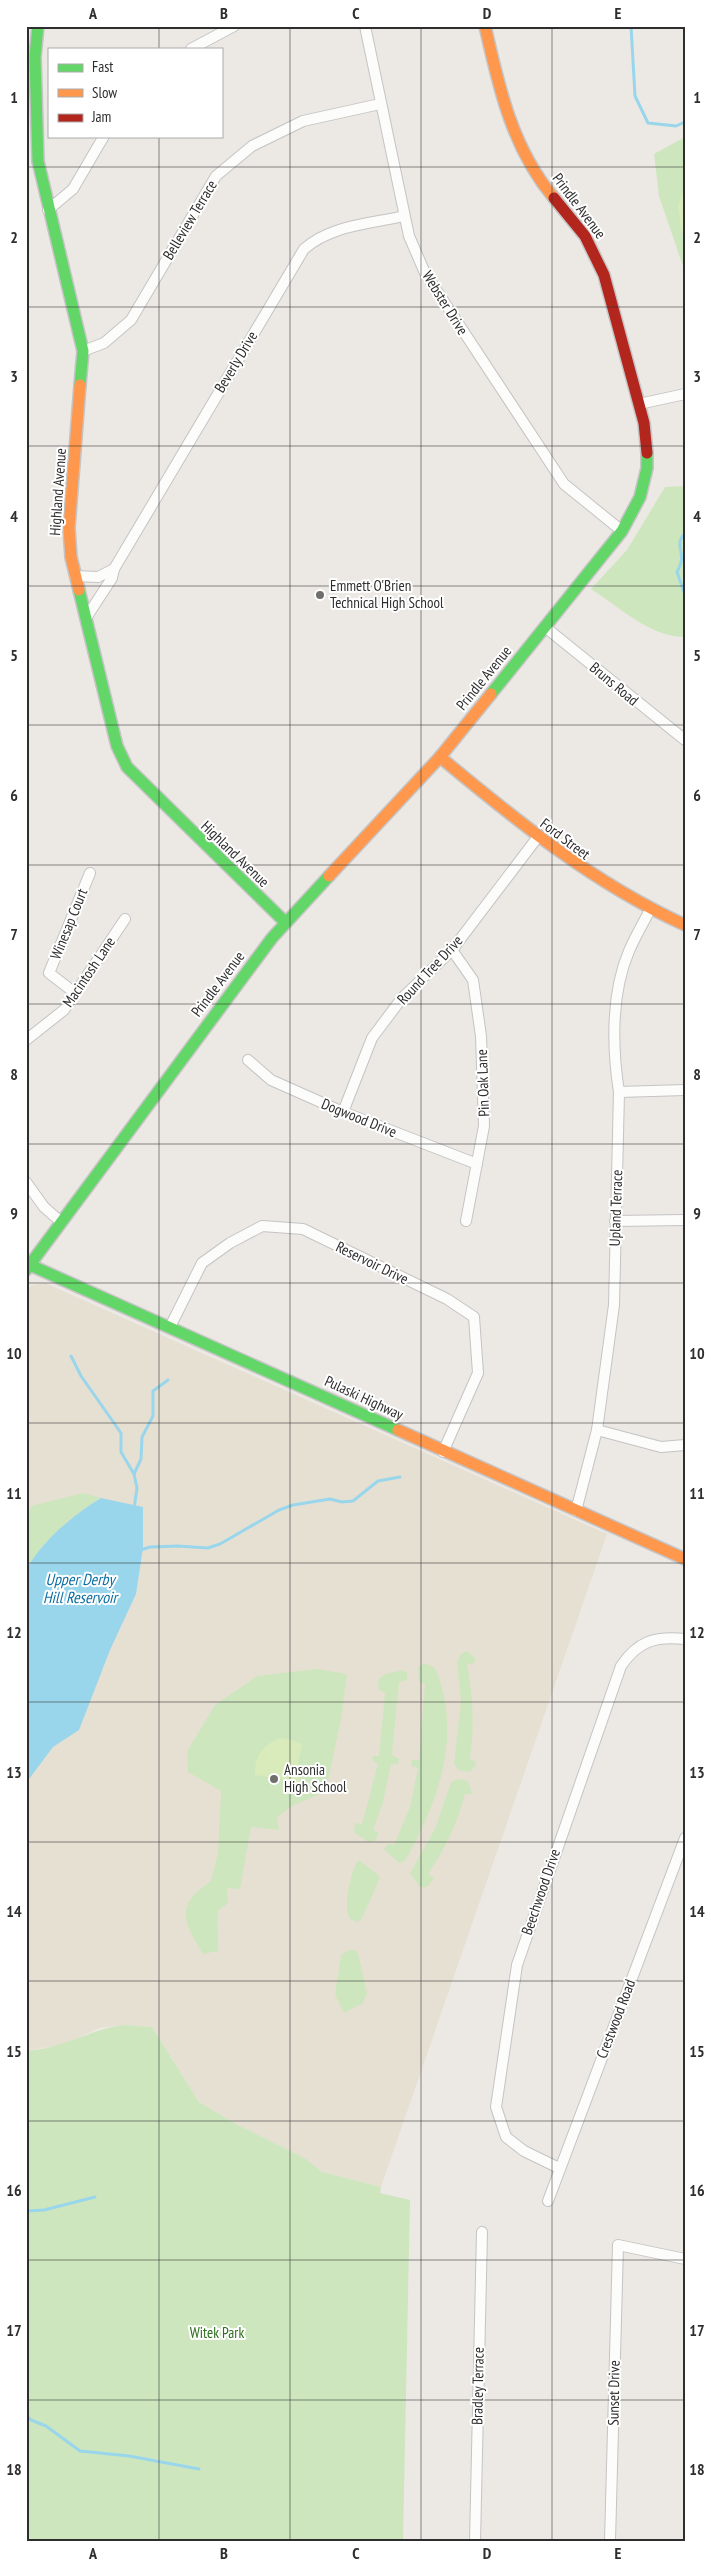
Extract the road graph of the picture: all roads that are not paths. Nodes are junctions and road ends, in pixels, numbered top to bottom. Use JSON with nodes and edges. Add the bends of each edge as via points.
{"nodes":[{"id":1,"x":38,"y":26,"type":"edge"},
{"id":2,"x":234,"y":26,"type":"edge"},
{"id":3,"x":366,"y":26,"type":"edge"},
{"id":4,"x":485,"y":26,"type":"edge"},
{"id":5,"x":193,"y":48,"type":"edge"},
{"id":6,"x":380,"y":104,"type":"junction"},
{"id":7,"x":103,"y":138,"type":"edge"},
{"id":8,"x":48,"y":210,"type":"junction"},
{"id":9,"x":404,"y":216,"type":"junction"},
{"id":10,"x":83,"y":351,"type":"junction"},
{"id":11,"x":685,"y":394,"type":"edge"},
{"id":12,"x":639,"y":404,"type":"junction"},
{"id":13,"x":622,"y":531,"type":"junction"},
{"id":14,"x":114,"y":569,"type":"junction"},
{"id":15,"x":75,"y":576,"type":"junction"},
{"id":16,"x":86,"y":618,"type":"junction"},
{"id":17,"x":545,"y":627,"type":"junction"},
{"id":18,"x":685,"y":740,"type":"edge"},
{"id":19,"x":440,"y":757,"type":"junction"},
{"id":20,"x":537,"y":838,"type":"junction"},
{"id":21,"x":90,"y":873,"type":"dead end"},
{"id":22,"x":650,"y":910,"type":"junction"},
{"id":23,"x":125,"y":919,"type":"dead end"},
{"id":24,"x":285,"y":922,"type":"junction"},
{"id":25,"x":685,"y":925,"type":"edge"},
{"id":26,"x":452,"y":950,"type":"junction"},
{"id":27,"x":75,"y":993,"type":"junction"},
{"id":28,"x":26,"y":1040,"type":"edge"},
{"id":29,"x":248,"y":1060,"type":"dead end"},
{"id":30,"x":685,"y":1090,"type":"edge"},
{"id":31,"x":620,"y":1092,"type":"junction"},
{"id":32,"x":343,"y":1112,"type":"junction"},
{"id":33,"x":477,"y":1164,"type":"junction"},
{"id":34,"x":26,"y":1182,"type":"edge"},
{"id":35,"x":685,"y":1220,"type":"edge"},
{"id":36,"x":466,"y":1221,"type":"dead end"},
{"id":37,"x":615,"y":1221,"type":"junction"},
{"id":38,"x":61,"y":1222,"type":"junction"},
{"id":39,"x":28,"y":1267,"type":"edge"},
{"id":40,"x":171,"y":1325,"type":"junction"},
{"id":41,"x":597,"y":1430,"type":"junction"},
{"id":42,"x":685,"y":1445,"type":"edge"},
{"id":43,"x":443,"y":1452,"type":"junction"},
{"id":44,"x":576,"y":1510,"type":"junction"},
{"id":45,"x":685,"y":1559,"type":"edge"},
{"id":46,"x":685,"y":1638,"type":"edge"},
{"id":47,"x":685,"y":1838,"type":"edge"},
{"id":48,"x":559,"y":2168,"type":"junction"},
{"id":49,"x":548,"y":2201,"type":"dead end"},
{"id":50,"x":482,"y":2232,"type":"dead end"},
{"id":51,"x":684,"y":2257,"type":"edge"},
{"id":52,"x":475,"y":2541,"type":"edge"},
{"id":53,"x":610,"y":2541,"type":"edge"}],
"edges":[{"from":1,"to":8,"type":"main road","name":"Highland Avenue","via":[[35,57],[38,161]]},
{"from":2,"to":5,"type":"street"},
{"from":3,"to":6,"type":"street","name":"Webster Drive"},
{"from":4,"to":12,"type":"main road","name":"Prindle Avenue","via":[[502,102],[520,149],[586,237],[602,267]]},
{"from":6,"to":9,"type":"street","name":"Webster Drive"},
{"from":6,"to":10,"type":"street","name":"Belleview Terrace","via":[[303,121],[244,152],[216,176],[131,320],[104,343]]},
{"from":7,"to":8,"type":"street","via":[[73,189]]},
{"from":8,"to":10,"type":"main road","name":"Highland Avenue"},
{"from":9,"to":13,"type":"street","name":"Webster Drive","via":[[425,273],[550,465],[577,496]]},
{"from":9,"to":14,"type":"street","name":"Beverly Drive","via":[[337,230],[314,240],[304,249]]},
{"from":10,"to":15,"type":"main road","name":"Highland Avenue","via":[[69,528],[70,557]]},
{"from":11,"to":12,"type":"street"},
{"from":12,"to":13,"type":"main road","name":"Prindle Avenue","via":[[646,437],[647,468],[640,498]]},
{"from":13,"to":17,"type":"main road","name":"Prindle Avenue"},
{"from":14,"to":15,"type":"street","via":[[98,576]]},
{"from":14,"to":16,"type":"street","name":"Beverly Drive","via":[[112,578]]},
{"from":15,"to":16,"type":"main road","name":"Highland Avenue"},
{"from":16,"to":24,"type":"main road","name":"Highland Avenue","via":[[117,746],[127,767]]},
{"from":17,"to":18,"type":"street","name":"Bruns Road"},
{"from":17,"to":19,"type":"main road","name":"Prindle Avenue"},
{"from":19,"to":20,"type":"main road","name":"Ford Street"},
{"from":19,"to":24,"type":"main road","name":"Prindle Avenue"},
{"from":20,"to":22,"type":"main road","name":"Ford Street","via":[[588,875]]},
{"from":20,"to":26,"type":"street","name":"Round Tree Drive"},
{"from":21,"to":27,"type":"street","name":"Winesap Court","via":[[49,973]]},
{"from":22,"to":25,"type":"main road","name":"Ford Street"},
{"from":22,"to":31,"type":"street","name":"Upland Terrace","via":[[628,952],[614,1024],[614,1057]]},
{"from":23,"to":27,"type":"street","name":"Macintosh Lane"},
{"from":24,"to":38,"type":"main road","name":"Prindle Avenue"},
{"from":26,"to":32,"type":"street","name":"Round Tree Drive","via":[[402,998],[372,1038]]},
{"from":26,"to":33,"type":"street","name":"Pin Oak Lane","via":[[473,980],[481,1036],[484,1126]]},
{"from":27,"to":28,"type":"street","name":"Macintosh Lane","via":[[64,1010]]},
{"from":29,"to":32,"type":"street","name":"Dogwood Drive","via":[[271,1080]]},
{"from":30,"to":31,"type":"street"},
{"from":31,"to":37,"type":"street","name":"Upland Terrace"},
{"from":32,"to":33,"type":"street","name":"Dogwood Drive"},
{"from":33,"to":36,"type":"street","name":"Pin Oak Lane"},
{"from":34,"to":38,"type":"street","via":[[44,1207]]},
{"from":35,"to":37,"type":"street"},
{"from":37,"to":41,"type":"street","name":"Upland Terrace","via":[[614,1304]]},
{"from":38,"to":39,"type":"main road","name":"Prindle Avenue"},
{"from":39,"to":40,"type":"main road","name":"Pulaski Highway"},
{"from":40,"to":43,"type":"main road","name":"Pulaski Highway"},
{"from":40,"to":43,"type":"street","name":"Reservoir Drive","via":[[202,1263],[262,1226],[303,1229],[447,1299],[474,1318],[478,1373]]},
{"from":41,"to":42,"type":"street","via":[[662,1447]]},
{"from":41,"to":44,"type":"street","name":"Upland Terrace"},
{"from":43,"to":44,"type":"main road","name":"Pulaski Highway"},
{"from":44,"to":45,"type":"main road","name":"Pulaski Highway"},
{"from":46,"to":48,"type":"street","name":"Beechwood Drive","via":[[646,1642],[636,1647],[621,1666],[517,1965],[496,2107],[506,2137],[524,2151]]},
{"from":47,"to":48,"type":"street","name":"Crestwood Road"},
{"from":48,"to":49,"type":"street","name":"Crestwood Road"},
{"from":50,"to":52,"type":"street","name":"Bradley Terrace"},
{"from":51,"to":53,"type":"street","name":"Sunset Drive","via":[[618,2245]]}]}
